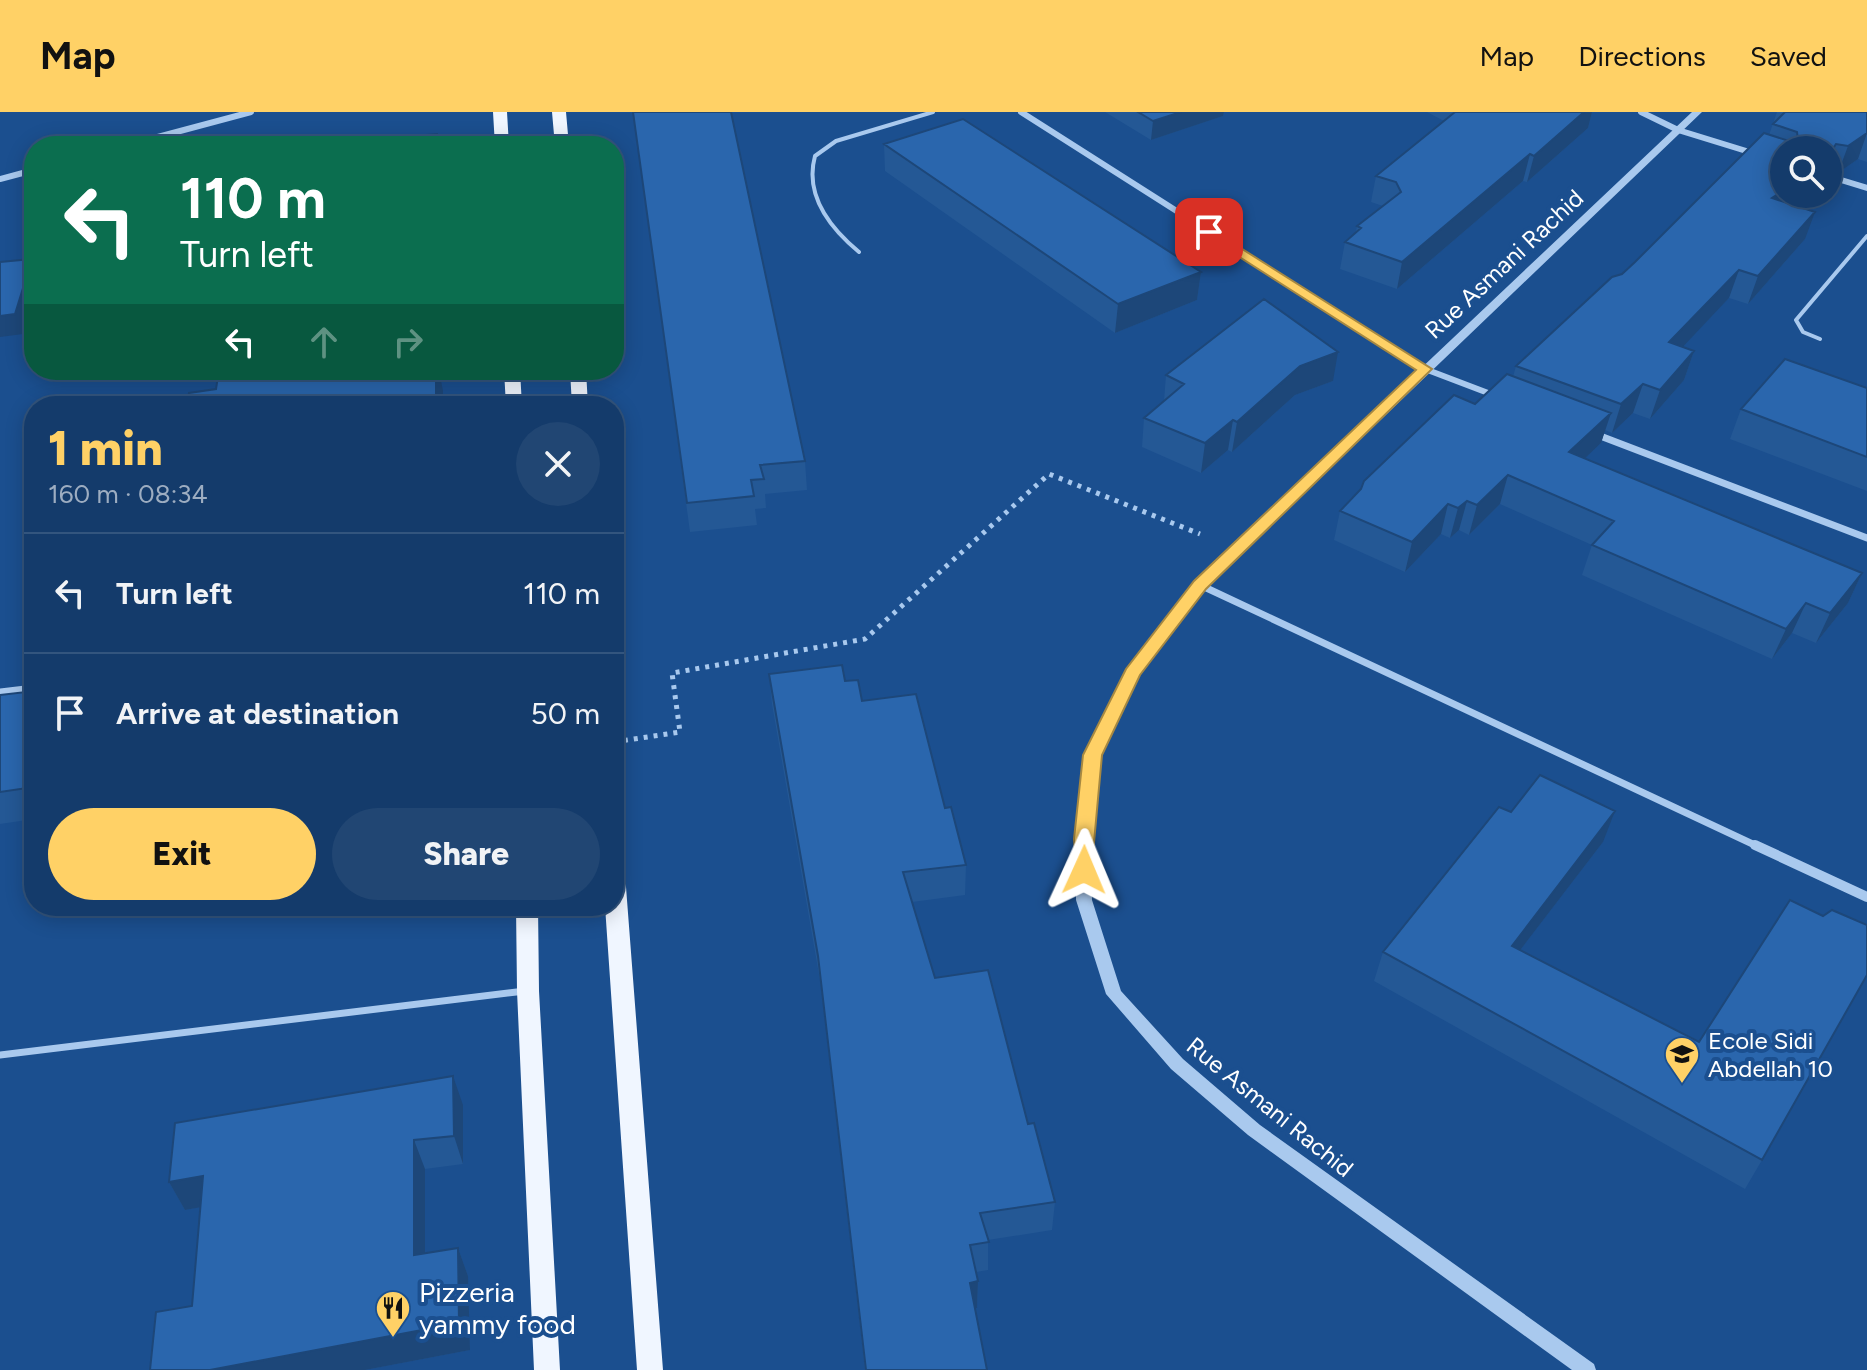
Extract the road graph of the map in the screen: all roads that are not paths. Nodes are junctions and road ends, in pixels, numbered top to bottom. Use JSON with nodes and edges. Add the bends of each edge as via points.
{"nodes":[{"id":1,"x":251,"y":112,"type":"edge"},
{"id":2,"x":500,"y":112,"type":"edge"},
{"id":3,"x":559,"y":112,"type":"edge"},
{"id":4,"x":933,"y":112,"type":"edge"},
{"id":5,"x":1021,"y":112,"type":"edge"},
{"id":6,"x":1641,"y":112,"type":"edge"},
{"id":7,"x":1697,"y":112,"type":"edge"},
{"id":8,"x":1678,"y":130,"type":"junction"},
{"id":9,"x":161,"y":136,"type":"edge"},
{"id":10,"x":501,"y":136,"type":"edge"},
{"id":11,"x":561,"y":136,"type":"edge"},
{"id":12,"x":1769,"y":158,"type":"edge"},
{"id":13,"x":24,"y":173,"type":"edge"},
{"id":14,"x":0,"y":179,"type":"edge"},
{"id":15,"x":1842,"y":180,"type":"edge"},
{"id":16,"x":1867,"y":188,"type":"edge"},
{"id":17,"x":1867,"y":236,"type":"edge"},
{"id":18,"x":859,"y":252,"type":"dead end"},
{"id":19,"x":1820,"y":339,"type":"dead end"},
{"id":20,"x":1425,"y":369,"type":"junction"},
{"id":21,"x":1498,"y":397,"type":"edge"},
{"id":22,"x":1587,"y":431,"type":"edge"},
{"id":23,"x":1867,"y":538,"type":"edge"},
{"id":24,"x":1200,"y":585,"type":"junction"},
{"id":25,"x":24,"y":689,"type":"edge"},
{"id":26,"x":0,"y":692,"type":"edge"},
{"id":27,"x":1867,"y":897,"type":"edge"},
{"id":28,"x":527,"y":916,"type":"edge"},
{"id":29,"x":617,"y":916,"type":"edge"},
{"id":30,"x":528,"y":991,"type":"junction"},
{"id":31,"x":0,"y":1055,"type":"edge"},
{"id":32,"x":547,"y":1370,"type":"edge"},
{"id":33,"x":650,"y":1370,"type":"edge"},
{"id":34,"x":1587,"y":1370,"type":"edge"}],
"edges":[{"from":1,"to":9,"type":"street"},
{"from":2,"to":10,"type":"main road"},
{"from":3,"to":11,"type":"main road"},
{"from":4,"to":18,"type":"lane","via":[[817,151],[817,208]]},
{"from":5,"to":20,"type":"street"},
{"from":6,"to":8,"type":"street"},
{"from":7,"to":8,"type":"street","name":"Rue Asmani Rachid"},
{"from":8,"to":12,"type":"street"},
{"from":8,"to":20,"type":"street","name":"Rue Asmani Rachid"},
{"from":13,"to":14,"type":"street"},
{"from":15,"to":16,"type":"street"},
{"from":17,"to":19,"type":"lane","via":[[1796,320],[1803,332]]},
{"from":20,"to":21,"type":"street"},
{"from":20,"to":24,"type":"street","name":"Rue Asmani Rachid"},
{"from":22,"to":23,"type":"street"},
{"from":24,"to":27,"type":"street"},
{"from":24,"to":34,"type":"street","name":"Rue Asmani Rachid","via":[[1133,673],[1092,755],[1083,839],[1084,900],[1114,994],[1177,1064],[1254,1130]]},
{"from":25,"to":26,"type":"street"},
{"from":28,"to":30,"type":"main road"},
{"from":29,"to":33,"type":"main road"},
{"from":30,"to":31,"type":"lane"},
{"from":30,"to":32,"type":"main road"}]}
